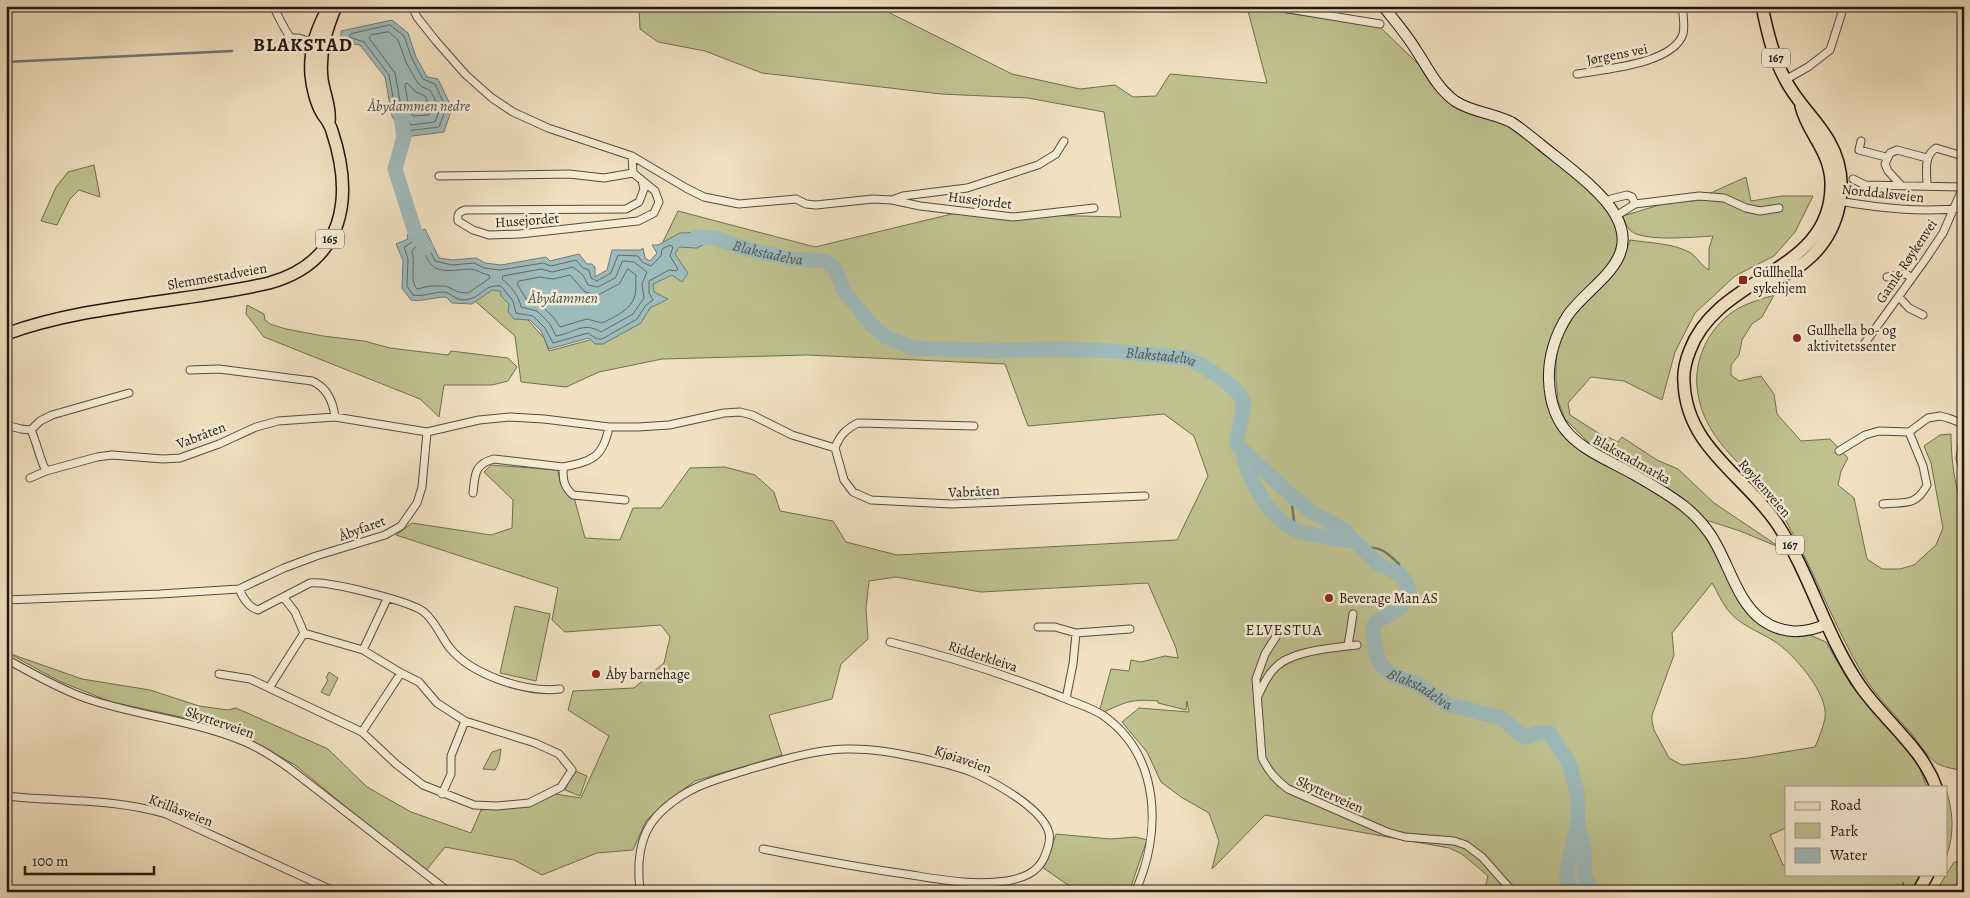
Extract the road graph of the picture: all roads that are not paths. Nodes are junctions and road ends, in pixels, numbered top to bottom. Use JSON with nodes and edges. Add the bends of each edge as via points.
{"nodes":[{"id":1,"x":272,"y":6,"type":"edge"},
{"id":2,"x":329,"y":6,"type":"edge"},
{"id":3,"x":336,"y":6,"type":"edge"},
{"id":4,"x":412,"y":6,"type":"edge"},
{"id":5,"x":1271,"y":6,"type":"edge"},
{"id":6,"x":1383,"y":6,"type":"edge"},
{"id":7,"x":1682,"y":6,"type":"edge"},
{"id":8,"x":1762,"y":6,"type":"edge"},
{"id":9,"x":1844,"y":6,"type":"edge"},
{"id":10,"x":1380,"y":24,"type":"dead end"},
{"id":11,"x":316,"y":47,"type":"junction"},
{"id":12,"x":1577,"y":74,"type":"dead end"},
{"id":13,"x":1785,"y":80,"type":"junction"},
{"id":14,"x":1064,"y":141,"type":"dead end"},
{"id":15,"x":1861,"y":142,"type":"dead end"},
{"id":16,"x":1964,"y":154,"type":"edge"},
{"id":17,"x":632,"y":156,"type":"junction"},
{"id":18,"x":1886,"y":157,"type":"junction"},
{"id":19,"x":1928,"y":158,"type":"junction"},
{"id":20,"x":633,"y":173,"type":"junction"},
{"id":21,"x":439,"y":176,"type":"dead end"},
{"id":22,"x":1853,"y":180,"type":"dead end"},
{"id":23,"x":642,"y":181,"type":"junction"},
{"id":24,"x":1900,"y":184,"type":"junction"},
{"id":25,"x":1927,"y":185,"type":"junction"},
{"id":26,"x":1963,"y":186,"type":"edge"},
{"id":27,"x":1611,"y":199,"type":"dead end"},
{"id":28,"x":892,"y":200,"type":"junction"},
{"id":29,"x":1835,"y":200,"type":"junction"},
{"id":30,"x":1635,"y":204,"type":"junction"},
{"id":31,"x":1094,"y":208,"type":"dead end"},
{"id":32,"x":1779,"y":208,"type":"dead end"},
{"id":33,"x":1964,"y":208,"type":"edge"},
{"id":34,"x":1952,"y":210,"type":"junction"},
{"id":35,"x":1616,"y":216,"type":"junction"},
{"id":36,"x":1887,"y":277,"type":"dead end"},
{"id":37,"x":1912,"y":278,"type":"junction"},
{"id":38,"x":1899,"y":297,"type":"junction"},
{"id":39,"x":1923,"y":315,"type":"dead end"},
{"id":40,"x":6,"y":334,"type":"edge"},
{"id":41,"x":1862,"y":347,"type":"dead end"},
{"id":42,"x":190,"y":370,"type":"dead end"},
{"id":43,"x":129,"y":393,"type":"dead end"},
{"id":44,"x":334,"y":417,"type":"junction"},
{"id":45,"x":1964,"y":424,"type":"edge"},
{"id":46,"x":6,"y":425,"type":"edge"},
{"id":47,"x":974,"y":426,"type":"dead end"},
{"id":48,"x":609,"y":427,"type":"junction"},
{"id":49,"x":31,"y":430,"type":"junction"},
{"id":50,"x":427,"y":432,"type":"junction"},
{"id":51,"x":1909,"y":432,"type":"junction"},
{"id":52,"x":1964,"y":434,"type":"edge"},
{"id":53,"x":835,"y":448,"type":"junction"},
{"id":54,"x":1839,"y":451,"type":"dead end"},
{"id":55,"x":563,"y":466,"type":"junction"},
{"id":56,"x":46,"y":471,"type":"junction"},
{"id":57,"x":1964,"y":474,"type":"edge"},
{"id":58,"x":30,"y":478,"type":"dead end"},
{"id":59,"x":473,"y":493,"type":"dead end"},
{"id":60,"x":1145,"y":496,"type":"dead end"},
{"id":61,"x":624,"y":500,"type":"dead end"},
{"id":62,"x":1883,"y":504,"type":"dead end"},
{"id":63,"x":239,"y":589,"type":"junction"},
{"id":64,"x":284,"y":598,"type":"junction"},
{"id":65,"x":387,"y":599,"type":"junction"},
{"id":66,"x":6,"y":600,"type":"edge"},
{"id":67,"x":1353,"y":614,"type":"dead end"},
{"id":68,"x":1827,"y":624,"type":"junction"},
{"id":69,"x":1038,"y":627,"type":"dead end"},
{"id":70,"x":1130,"y":629,"type":"dead end"},
{"id":71,"x":1279,"y":632,"type":"dead end"},
{"id":72,"x":304,"y":633,"type":"junction"},
{"id":73,"x":1076,"y":633,"type":"junction"},
{"id":74,"x":890,"y":642,"type":"dead end"},
{"id":75,"x":1348,"y":646,"type":"junction"},
{"id":76,"x":1357,"y":646,"type":"dead end"},
{"id":77,"x":363,"y":650,"type":"junction"},
{"id":78,"x":6,"y":659,"type":"edge"},
{"id":79,"x":401,"y":673,"type":"junction"},
{"id":80,"x":219,"y":674,"type":"dead end"},
{"id":81,"x":269,"y":688,"type":"junction"},
{"id":82,"x":560,"y":689,"type":"dead end"},
{"id":83,"x":1257,"y":698,"type":"junction"},
{"id":84,"x":1066,"y":699,"type":"junction"},
{"id":85,"x":465,"y":721,"type":"junction"},
{"id":86,"x":362,"y":732,"type":"junction"},
{"id":87,"x":1936,"y":786,"type":"edge"},
{"id":88,"x":442,"y":794,"type":"junction"},
{"id":89,"x":6,"y":796,"type":"edge"},
{"id":90,"x":764,"y":849,"type":"dead end"},
{"id":91,"x":1927,"y":876,"type":"edge"},
{"id":92,"x":336,"y":892,"type":"edge"},
{"id":93,"x":449,"y":892,"type":"edge"},
{"id":94,"x":641,"y":892,"type":"edge"},
{"id":95,"x":1135,"y":892,"type":"edge"},
{"id":96,"x":1513,"y":892,"type":"edge"},
{"id":97,"x":1918,"y":892,"type":"edge"}],
"edges":[{"from":1,"to":11,"type":"street","via":[[290,38],[299,38]]},
{"from":2,"to":11,"type":"main road","name":"Slemmestadveien","number":"165","via":[[318,26]]},
{"from":3,"to":11,"type":"main road","name":"Slemmestadveien","number":"165"},
{"from":4,"to":17,"type":"street","name":"Husejordet","via":[[422,23],[466,75],[492,98],[548,128]]},
{"from":5,"to":10,"type":"street"},
{"from":6,"to":35,"type":"main road","name":"Blakstadmarka","via":[[1444,92],[1465,106],[1520,128],[1567,165]]},
{"from":7,"to":12,"type":"street","name":"Jørgens vei","via":[[1684,33],[1665,54],[1643,62]]},
{"from":8,"to":13,"type":"main road","name":"Røykenveien","number":"167","via":[[1769,38]]},
{"from":9,"to":13,"type":"street","via":[[1830,50]]},
{"from":11,"to":40,"type":"main road","name":"Slemmestadveien","number":"165","via":[[330,112],[329,122],[343,174],[343,205],[330,239],[312,261],[276,281],[248,288],[66,318]]},
{"from":13,"to":29,"type":"main road","name":"Røykenveien","number":"167","via":[[1835,152],[1842,177]]},
{"from":14,"to":28,"type":"street","name":"Husejordet","via":[[1048,160],[984,184]]},
{"from":15,"to":18,"type":"street","via":[[1859,150]]},
{"from":16,"to":19,"type":"street","via":[[1936,148]]},
{"from":17,"to":20,"type":"street"},
{"from":17,"to":28,"type":"street","name":"Husejordet","via":[[686,188],[724,202],[739,204],[796,199],[816,205]]},
{"from":18,"to":19,"type":"street","via":[[1897,150]]},
{"from":18,"to":24,"type":"street","via":[[1888,172]]},
{"from":19,"to":25,"type":"street"},
{"from":20,"to":21,"type":"street","via":[[604,178],[569,174]]},
{"from":20,"to":23,"type":"street","name":"Husejordet"},
{"from":22,"to":24,"type":"street","via":[[1865,184]]},
{"from":23,"to":23,"type":"street","name":"Husejordet","via":[[655,192],[659,202],[654,213],[638,221],[489,235],[458,221],[457,216],[465,210],[626,209],[639,202],[644,188]]},
{"from":24,"to":25,"type":"street"},
{"from":25,"to":26,"type":"street"},
{"from":26,"to":34,"type":"street","name":"Gamle Røykenvei"},
{"from":27,"to":30,"type":"street","via":[[1627,195]]},
{"from":28,"to":31,"type":"street","name":"Husejordet","via":[[1013,217]]},
{"from":29,"to":34,"type":"street","name":"Norddalsveien","via":[[1902,210]]},
{"from":29,"to":68,"type":"main road","name":"Røykenveien","number":"167","via":[[1834,223],[1816,252],[1789,273],[1720,308],[1701,329],[1689,353],[1684,380],[1687,404],[1698,432],[1709,449],[1777,524],[1805,574]]},
{"from":30,"to":32,"type":"street","via":[[1699,196],[1724,198],[1760,211]]},
{"from":30,"to":35,"type":"street"},
{"from":33,"to":34,"type":"street","name":"Norddalsveien"},
{"from":34,"to":37,"type":"street","name":"Gamle Røykenvei","via":[[1943,233]]},
{"from":35,"to":68,"type":"main road","name":"Blakstadmarka","via":[[1624,238],[1617,260],[1569,314],[1552,353],[1550,393],[1559,421],[1589,452],[1634,474],[1699,519],[1711,535],[1748,606],[1762,620],[1792,632]]},
{"from":36,"to":37,"type":"street","via":[[1906,274]]},
{"from":37,"to":38,"type":"street","name":"Gamle Røykenvei"},
{"from":38,"to":39,"type":"street","via":[[1908,308]]},
{"from":38,"to":41,"type":"street","name":"Gamle Røykenvei"},
{"from":42,"to":44,"type":"street","via":[[219,369],[312,381],[327,393]]},
{"from":43,"to":49,"type":"street","via":[[52,415]]},
{"from":44,"to":50,"type":"street","name":"Vabråten"},
{"from":44,"to":56,"type":"street","name":"Vabråten","via":[[278,421],[180,458],[97,456]]},
{"from":45,"to":51,"type":"street","via":[[1934,417]]},
{"from":46,"to":49,"type":"street"},
{"from":47,"to":53,"type":"street","via":[[858,423],[842,434]]},
{"from":48,"to":50,"type":"street","name":"Vabråten","via":[[510,418],[479,420]]},
{"from":48,"to":53,"type":"street","name":"Vabråten","via":[[669,425],[740,412],[792,435]]},
{"from":48,"to":55,"type":"street","via":[[601,452],[583,462]]},
{"from":49,"to":56,"type":"street"},
{"from":50,"to":63,"type":"street","name":"Åbyfaret","via":[[422,486],[417,503],[401,526],[386,535],[284,568]]},
{"from":51,"to":54,"type":"street","via":[[1879,431],[1865,435]]},
{"from":51,"to":62,"type":"street","via":[[1927,485],[1916,500]]},
{"from":52,"to":57,"type":"street","via":[[1960,458]]},
{"from":53,"to":60,"type":"street","name":"Vabråten","via":[[844,480],[853,492],[871,500],[951,504]]},
{"from":55,"to":59,"type":"street","via":[[494,460],[484,462],[475,475]]},
{"from":55,"to":61,"type":"street","via":[[563,482],[573,494]]},
{"from":56,"to":58,"type":"street","name":"Vabråten"},
{"from":63,"to":64,"type":"street","via":[[247,604],[258,610]]},
{"from":63,"to":66,"type":"street","name":"Åbyfaret"},
{"from":64,"to":65,"type":"street","via":[[310,583],[318,582]]},
{"from":64,"to":72,"type":"street","via":[[295,612]]},
{"from":65,"to":77,"type":"street"},
{"from":65,"to":82,"type":"street","via":[[416,607],[426,614],[450,648],[483,671],[535,690]]},
{"from":67,"to":75,"type":"street"},
{"from":68,"to":87,"type":"main road","name":"Røykenveien","number":"167","via":[[1859,685],[1913,748]]},
{"from":69,"to":73,"type":"street","via":[[1055,627]]},
{"from":70,"to":73,"type":"street"},
{"from":71,"to":83,"type":"street","name":"Skytterveien","via":[[1256,678]]},
{"from":72,"to":77,"type":"street"},
{"from":72,"to":81,"type":"street"},
{"from":73,"to":84,"type":"street"},
{"from":74,"to":84,"type":"street","name":"Ridderkleiva","via":[[978,667]]},
{"from":75,"to":76,"type":"street"},
{"from":75,"to":83,"type":"street","via":[[1318,650],[1278,664]]},
{"from":77,"to":79,"type":"street"},
{"from":78,"to":93,"type":"street","name":"Skytterveien","via":[[86,698],[194,725],[245,742],[270,755]]},
{"from":79,"to":85,"type":"street","via":[[419,682],[437,703]]},
{"from":79,"to":86,"type":"street"},
{"from":80,"to":81,"type":"street","via":[[250,679]]},
{"from":81,"to":86,"type":"street"},
{"from":83,"to":96,"type":"street","name":"Skytterveien","via":[[1262,758],[1276,780],[1288,790],[1387,832],[1405,837],[1454,841],[1466,846],[1482,857]]},
{"from":84,"to":95,"type":"street","name":"Ridderkleiva","via":[[1104,716],[1132,746],[1143,765],[1153,801],[1150,848]]},
{"from":85,"to":88,"type":"street","via":[[451,756],[451,774]]},
{"from":85,"to":88,"type":"street","via":[[535,743],[559,754],[572,770],[561,787],[529,803],[482,806]]},
{"from":86,"to":88,"type":"street","via":[[423,785]]},
{"from":89,"to":92,"type":"street","name":"Krillåsveien","via":[[85,800],[150,809]]},
{"from":90,"to":94,"type":"street","name":"Kjøiaveien","via":[[864,868],[977,883],[1006,881],[1031,873],[1043,861],[1049,832],[1031,809],[1017,798],[974,773],[940,762],[893,753],[845,749],[799,755],[718,779],[692,789],[668,805],[644,834],[640,848]]},
{"from":91,"to":97,"type":"main road"}]}
